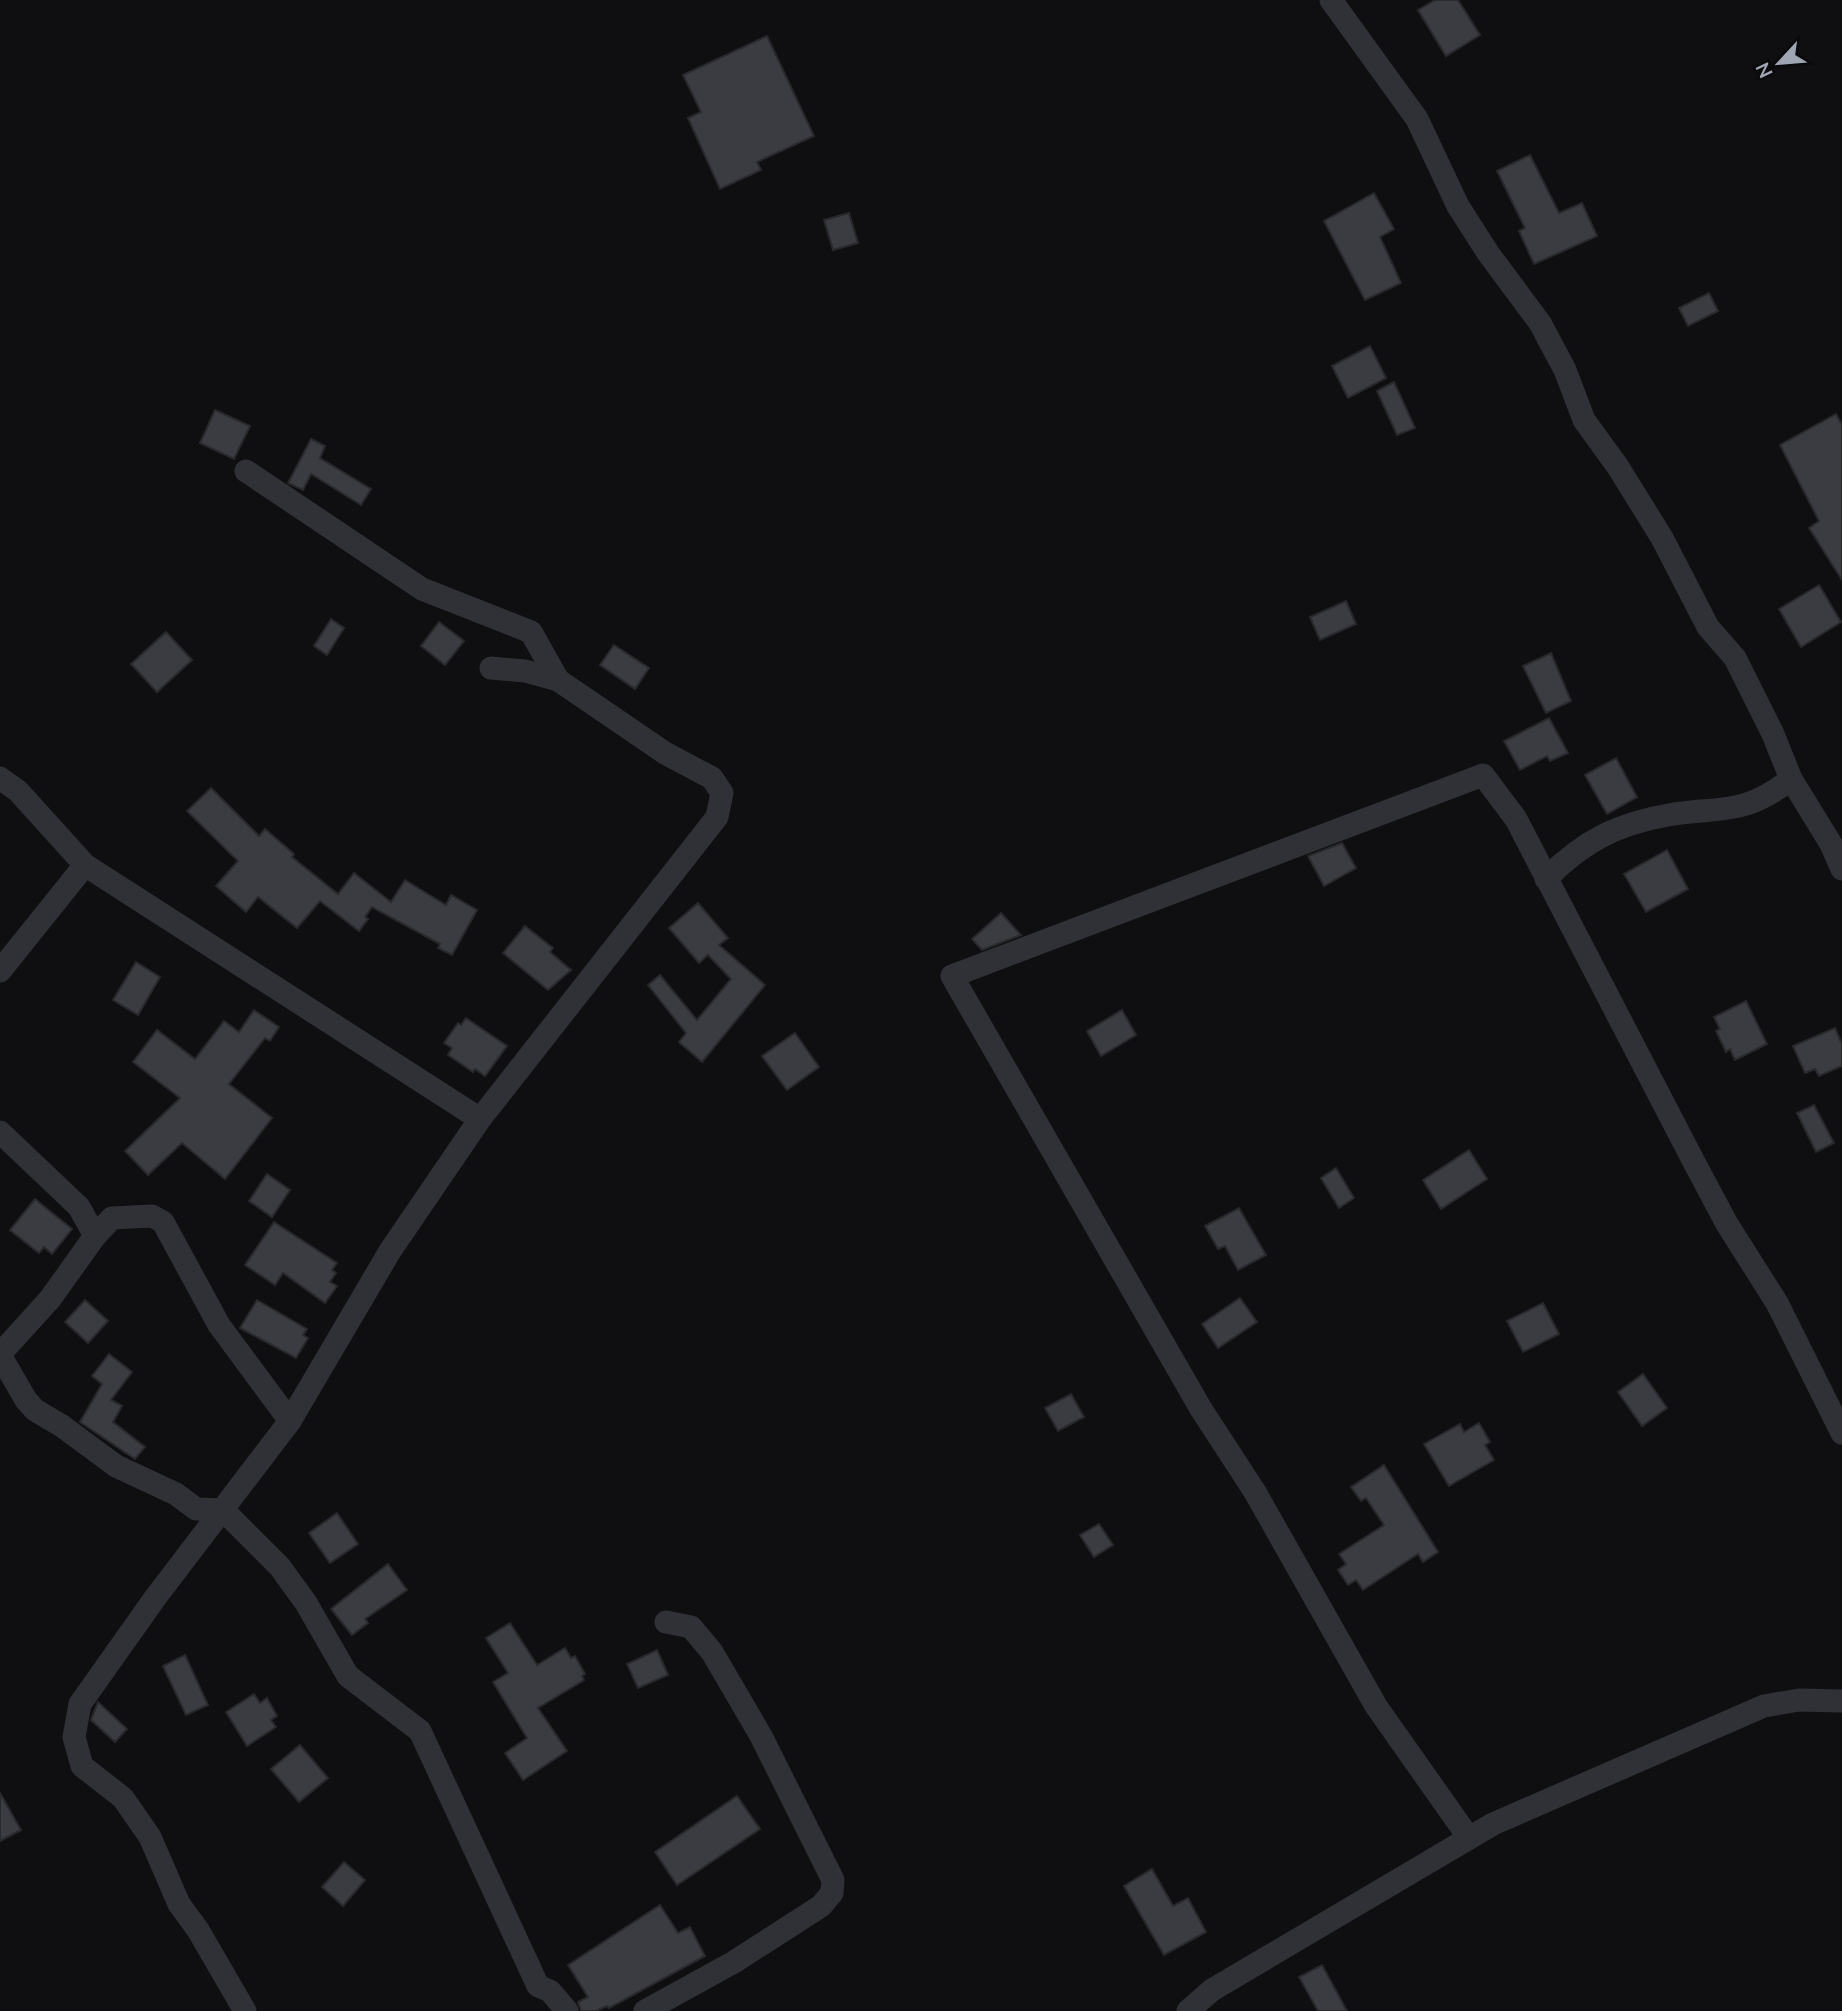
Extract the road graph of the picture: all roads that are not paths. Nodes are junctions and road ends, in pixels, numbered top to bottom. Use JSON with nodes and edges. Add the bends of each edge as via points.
{"nodes":[{"id":1,"x":1331,"y":0,"type":"edge"},
{"id":2,"x":246,"y":471,"type":"dead end"},
{"id":3,"x":491,"y":668,"type":"dead end"},
{"id":4,"x":558,"y":680,"type":"junction"},
{"id":5,"x":0,"y":778,"type":"edge"},
{"id":6,"x":1791,"y":779,"type":"junction"},
{"id":7,"x":85,"y":865,"type":"junction"},
{"id":8,"x":1842,"y":870,"type":"edge"},
{"id":9,"x":1546,"y":880,"type":"junction"},
{"id":10,"x":0,"y":971,"type":"edge"},
{"id":11,"x":480,"y":1119,"type":"junction"},
{"id":12,"x":0,"y":1132,"type":"edge"},
{"id":13,"x":95,"y":1236,"type":"junction"},
{"id":14,"x":0,"y":1354,"type":"edge"},
{"id":15,"x":290,"y":1421,"type":"junction"},
{"id":16,"x":1842,"y":1433,"type":"edge"},
{"id":17,"x":223,"y":1510,"type":"junction"},
{"id":18,"x":666,"y":1622,"type":"dead end"},
{"id":19,"x":1842,"y":1701,"type":"edge"},
{"id":20,"x":1469,"y":1838,"type":"junction"},
{"id":21,"x":245,"y":2011,"type":"edge"},
{"id":22,"x":567,"y":2011,"type":"edge"},
{"id":23,"x":645,"y":2011,"type":"edge"},
{"id":24,"x":1188,"y":2011,"type":"edge"}],
"edges":[{"from":1,"to":6,"type":"street","via":[[1417,119],[1458,206],[1540,323],[1584,420],[1662,538],[1707,627],[1735,658]]},
{"from":2,"to":4,"type":"street","via":[[422,589],[531,632]]},
{"from":3,"to":4,"type":"street"},
{"from":4,"to":11,"type":"street","via":[[665,753],[712,778],[722,793],[717,817]]},
{"from":5,"to":7,"type":"street","via":[[18,791]]},
{"from":6,"to":8,"type":"street"},
{"from":6,"to":9,"type":"street","via":[[1774,792],[1728,811],[1673,814],[1597,836],[1566,858]]},
{"from":7,"to":10,"type":"street"},
{"from":7,"to":11,"type":"street"},
{"from":9,"to":16,"type":"street","via":[[1721,1212],[1777,1303]]},
{"from":9,"to":20,"type":"street","via":[[1516,819],[1483,775],[952,976],[1376,1706]]},
{"from":11,"to":15,"type":"street","via":[[390,1251]]},
{"from":12,"to":13,"type":"street","via":[[79,1207]]},
{"from":13,"to":14,"type":"street","via":[[51,1300]]},
{"from":13,"to":15,"type":"street","via":[[112,1218],[152,1216],[163,1222],[219,1325]]},
{"from":14,"to":17,"type":"street","via":[[35,1410],[116,1466],[176,1494],[196,1509]]},
{"from":15,"to":17,"type":"street"},
{"from":17,"to":21,"type":"street","via":[[80,1704],[74,1737],[82,1766],[123,1797],[150,1837],[179,1904]]},
{"from":17,"to":22,"type":"street","via":[[280,1567],[306,1602],[348,1676],[420,1731],[538,1986],[550,1991]]},
{"from":18,"to":23,"type":"street","via":[[691,1627],[712,1652],[761,1736],[833,1880],[832,1893],[821,1906],[734,1962]]},
{"from":19,"to":20,"type":"street","via":[[1799,1700],[1764,1706]]},
{"from":20,"to":24,"type":"street","via":[[1212,1990]]}]}
